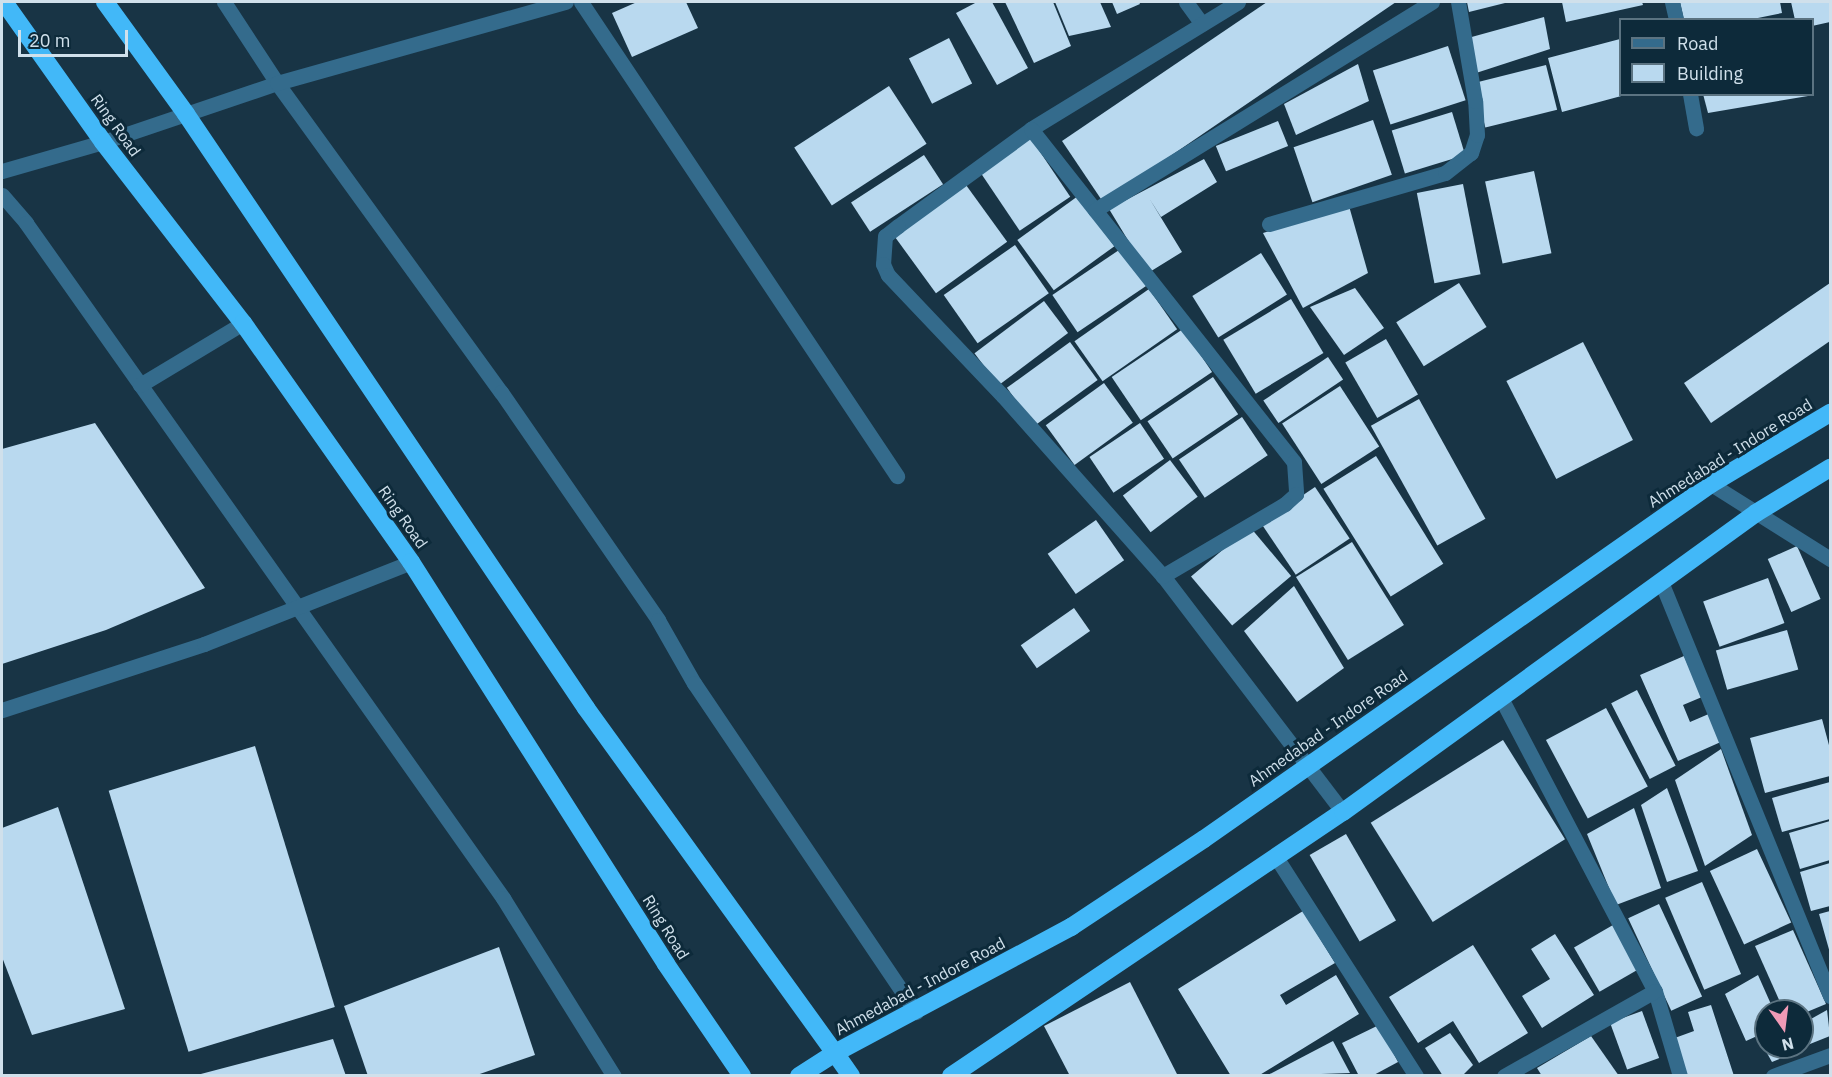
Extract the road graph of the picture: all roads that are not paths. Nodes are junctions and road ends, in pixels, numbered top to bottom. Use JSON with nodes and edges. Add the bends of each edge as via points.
{"nodes":[{"id":1,"x":4,"y":2,"type":"edge"},
{"id":2,"x":105,"y":2,"type":"edge"},
{"id":3,"x":224,"y":2,"type":"edge"},
{"id":4,"x":566,"y":2,"type":"edge"},
{"id":5,"x":581,"y":2,"type":"edge"},
{"id":6,"x":1186,"y":2,"type":"edge"},
{"id":7,"x":1238,"y":2,"type":"edge"},
{"id":8,"x":1432,"y":2,"type":"edge"},
{"id":9,"x":1458,"y":2,"type":"edge"},
{"id":10,"x":1672,"y":2,"type":"edge"},
{"id":11,"x":1676,"y":18,"type":"edge"},
{"id":12,"x":1202,"y":24,"type":"junction"},
{"id":13,"x":277,"y":83,"type":"junction"},
{"id":14,"x":1690,"y":96,"type":"edge"},
{"id":15,"x":186,"y":114,"type":"junction"},
{"id":16,"x":1696,"y":128,"type":"dead end"},
{"id":17,"x":1031,"y":129,"type":"junction"},
{"id":18,"x":103,"y":142,"type":"junction"},
{"id":19,"x":2,"y":171,"type":"edge"},
{"id":20,"x":2,"y":195,"type":"edge"},
{"id":21,"x":1095,"y":210,"type":"junction"},
{"id":22,"x":1269,"y":224,"type":"dead end"},
{"id":23,"x":243,"y":323,"type":"junction"},
{"id":24,"x":140,"y":385,"type":"junction"},
{"id":25,"x":1830,"y":413,"type":"edge"},
{"id":26,"x":1830,"y":468,"type":"edge"},
{"id":27,"x":897,"y":476,"type":"dead end"},
{"id":28,"x":1711,"y":484,"type":"junction"},
{"id":29,"x":1756,"y":513,"type":"junction"},
{"id":30,"x":1830,"y":559,"type":"edge"},
{"id":31,"x":411,"y":562,"type":"junction"},
{"id":32,"x":1163,"y":576,"type":"junction"},
{"id":33,"x":1662,"y":584,"type":"junction"},
{"id":34,"x":296,"y":608,"type":"junction"},
{"id":35,"x":1502,"y":700,"type":"junction"},
{"id":36,"x":2,"y":710,"type":"edge"},
{"id":37,"x":1309,"y":765,"type":"junction"},
{"id":38,"x":1343,"y":812,"type":"junction"},
{"id":39,"x":1276,"y":857,"type":"junction"},
{"id":40,"x":1654,"y":991,"type":"junction"},
{"id":41,"x":1830,"y":996,"type":"edge"},
{"id":42,"x":916,"y":1012,"type":"junction"},
{"id":43,"x":835,"y":1053,"type":"junction"},
{"id":44,"x":1830,"y":1055,"type":"edge"},
{"id":45,"x":614,"y":1076,"type":"edge"},
{"id":46,"x":742,"y":1076,"type":"edge"},
{"id":47,"x":800,"y":1076,"type":"edge"},
{"id":48,"x":851,"y":1076,"type":"edge"},
{"id":49,"x":951,"y":1076,"type":"edge"},
{"id":50,"x":1416,"y":1076,"type":"edge"},
{"id":51,"x":1504,"y":1076,"type":"edge"},
{"id":52,"x":1680,"y":1076,"type":"edge"},
{"id":53,"x":1773,"y":1076,"type":"edge"}],
"edges":[{"from":1,"to":18,"type":"highway","name":"Ring Road"},
{"from":2,"to":15,"type":"highway"},
{"from":3,"to":13,"type":"street"},
{"from":4,"to":13,"type":"street"},
{"from":5,"to":27,"type":"street"},
{"from":6,"to":12,"type":"street"},
{"from":7,"to":12,"type":"street"},
{"from":8,"to":21,"type":"street"},
{"from":9,"to":22,"type":"street","via":[[1477,135],[1471,153],[1445,173]]},
{"from":10,"to":11,"type":"street"},
{"from":12,"to":17,"type":"street"},
{"from":13,"to":15,"type":"street"},
{"from":13,"to":42,"type":"street","via":[[501,392],[652,610],[694,682]]},
{"from":14,"to":16,"type":"street"},
{"from":15,"to":18,"type":"street"},
{"from":15,"to":43,"type":"highway","via":[[586,708]]},
{"from":17,"to":21,"type":"street"},
{"from":17,"to":32,"type":"street","via":[[885,236],[883,264],[888,275],[1003,396]]},
{"from":18,"to":19,"type":"street"},
{"from":18,"to":23,"type":"highway","name":"Ring Road"},
{"from":20,"to":24,"type":"street"},
{"from":21,"to":32,"type":"street","via":[[1277,437],[1294,462],[1298,478],[1296,494],[1285,504]]},
{"from":23,"to":24,"type":"street"},
{"from":23,"to":31,"type":"highway","name":"Ring Road"},
{"from":24,"to":34,"type":"street"},
{"from":25,"to":28,"type":"highway","name":"Ahmedabad - Indore Road"},
{"from":26,"to":29,"type":"highway"},
{"from":28,"to":29,"type":"street"},
{"from":28,"to":37,"type":"highway","name":"Ahmedabad - Indore Road"},
{"from":29,"to":30,"type":"street"},
{"from":29,"to":33,"type":"highway"},
{"from":31,"to":34,"type":"street"},
{"from":31,"to":46,"type":"highway","name":"Ring Road","via":[[666,964]]},
{"from":32,"to":37,"type":"street"},
{"from":33,"to":35,"type":"highway"},
{"from":33,"to":41,"type":"street"},
{"from":34,"to":36,"type":"street","via":[[204,644]]},
{"from":34,"to":45,"type":"street","via":[[503,898]]},
{"from":35,"to":38,"type":"highway"},
{"from":35,"to":40,"type":"street"},
{"from":37,"to":38,"type":"street"},
{"from":37,"to":42,"type":"highway","name":"Ahmedabad - Indore Road","via":[[1071,927]]},
{"from":38,"to":39,"type":"highway"},
{"from":39,"to":49,"type":"highway"},
{"from":39,"to":50,"type":"street"},
{"from":40,"to":51,"type":"street"},
{"from":40,"to":52,"type":"street"},
{"from":42,"to":43,"type":"highway","name":"Ahmedabad - Indore Road"},
{"from":43,"to":47,"type":"highway","name":"Ahmedabad - Indore Road"},
{"from":43,"to":48,"type":"highway"},
{"from":44,"to":53,"type":"street"}]}
